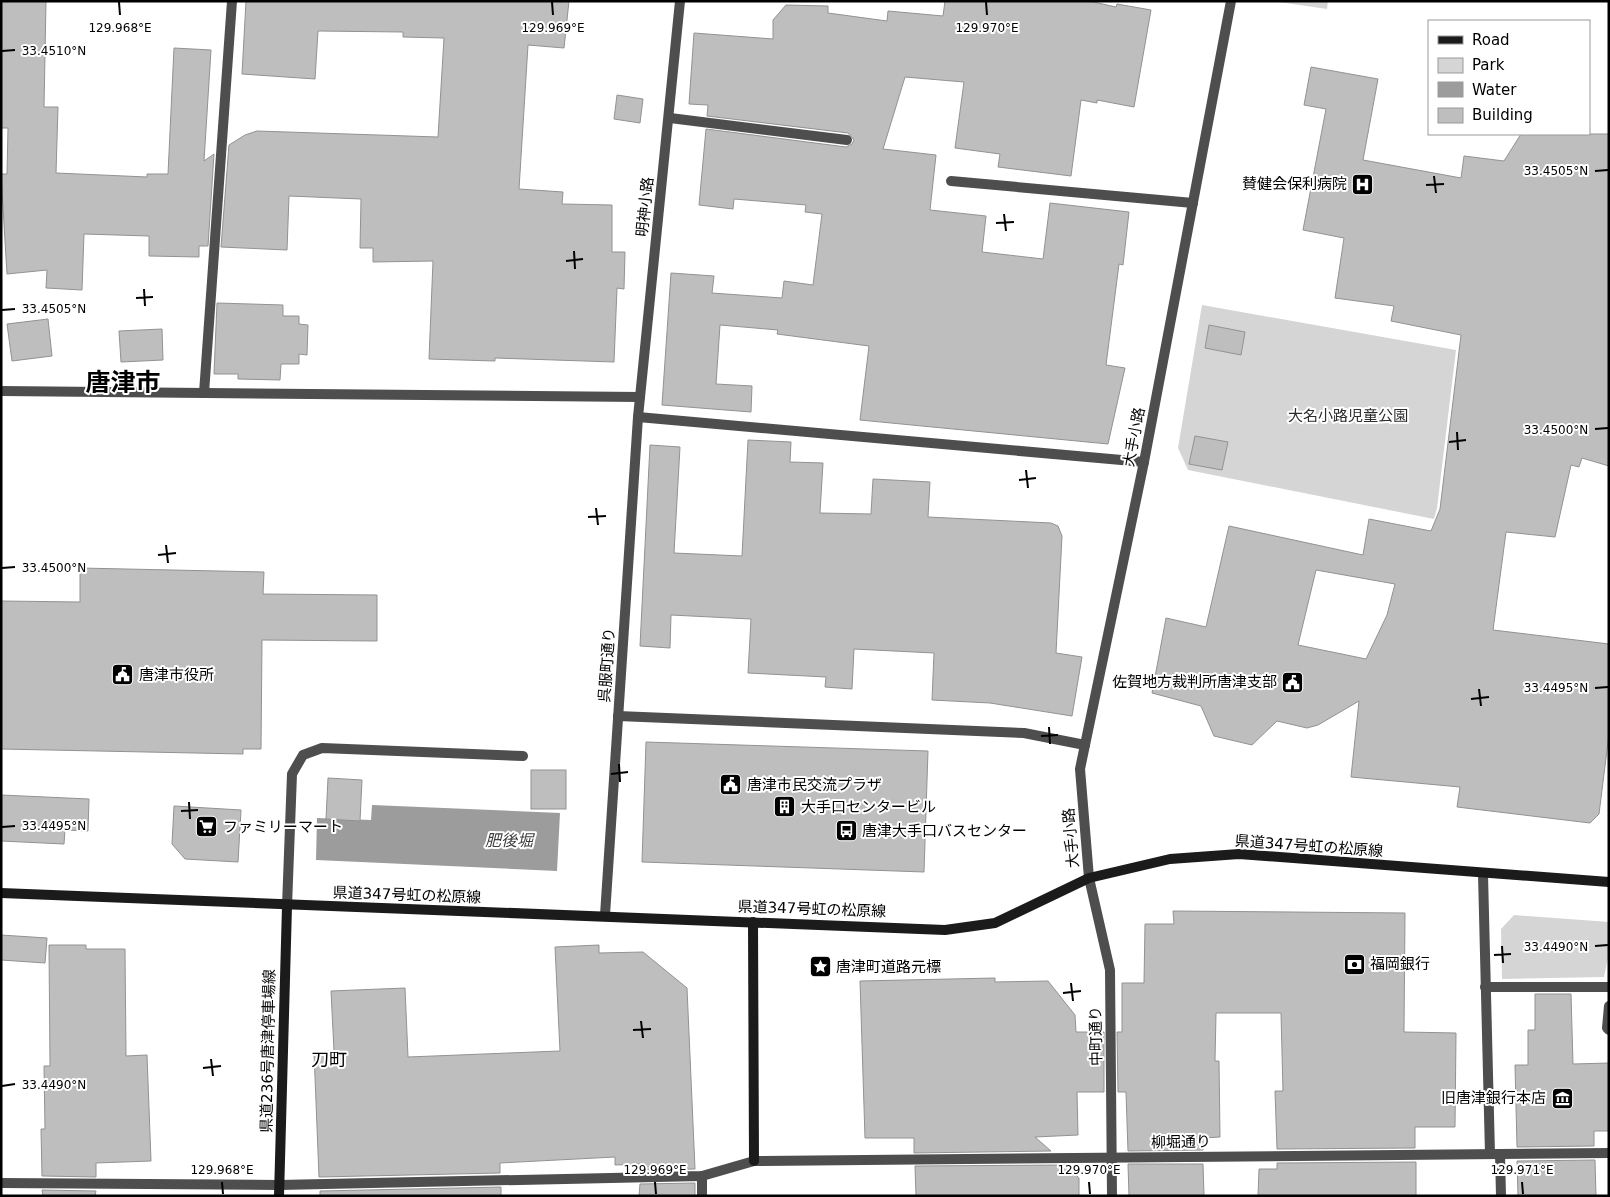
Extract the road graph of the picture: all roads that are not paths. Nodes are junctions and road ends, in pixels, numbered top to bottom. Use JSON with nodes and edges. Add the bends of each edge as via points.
{"nodes":[{"id":1,"x":232,"y":1,"type":"edge"},
{"id":2,"x":680,"y":1,"type":"edge"},
{"id":3,"x":1231,"y":1,"type":"edge"},
{"id":4,"x":670,"y":118,"type":"junction"},
{"id":5,"x":847,"y":140,"type":"dead end"},
{"id":6,"x":951,"y":181,"type":"dead end"},
{"id":7,"x":1193,"y":203,"type":"junction"},
{"id":8,"x":1,"y":391,"type":"edge"},
{"id":9,"x":204,"y":393,"type":"junction"},
{"id":10,"x":640,"y":397,"type":"junction"},
{"id":11,"x":638,"y":417,"type":"junction"},
{"id":12,"x":1144,"y":462,"type":"junction"},
{"id":13,"x":618,"y":716,"type":"junction"},
{"id":14,"x":1085,"y":745,"type":"junction"},
{"id":15,"x":523,"y":756,"type":"dead end"},
{"id":16,"x":1483,"y":874,"type":"junction"},
{"id":17,"x":1090,"y":878,"type":"junction"},
{"id":18,"x":1609,"y":882,"type":"edge"},
{"id":19,"x":1,"y":893,"type":"edge"},
{"id":20,"x":287,"y":906,"type":"junction"},
{"id":21,"x":605,"y":916,"type":"junction"},
{"id":22,"x":753,"y":922,"type":"junction"},
{"id":23,"x":1485,"y":987,"type":"junction"},
{"id":24,"x":1609,"y":987,"type":"edge"},
{"id":25,"x":1609,"y":1006,"type":"edge"},
{"id":26,"x":1609,"y":1030,"type":"edge"},
{"id":27,"x":1609,"y":1153,"type":"edge"},
{"id":28,"x":1495,"y":1154,"type":"junction"},
{"id":29,"x":1114,"y":1158,"type":"junction"},
{"id":30,"x":754,"y":1162,"type":"junction"},
{"id":31,"x":702,"y":1176,"type":"junction"},
{"id":32,"x":1,"y":1183,"type":"edge"},
{"id":33,"x":279,"y":1185,"type":"junction"},
{"id":34,"x":279,"y":1196,"type":"edge"},
{"id":35,"x":702,"y":1196,"type":"edge"},
{"id":36,"x":1112,"y":1196,"type":"edge"},
{"id":37,"x":1501,"y":1196,"type":"edge"}],
"edges":[{"from":1,"to":9,"type":"street"},
{"from":2,"to":4,"type":"street","name":"明神小路"},
{"from":3,"to":7,"type":"street","name":"大手小路"},
{"from":4,"to":5,"type":"street"},
{"from":4,"to":10,"type":"street","name":"明神小路"},
{"from":6,"to":7,"type":"street"},
{"from":7,"to":12,"type":"street","name":"大手小路"},
{"from":8,"to":9,"type":"street"},
{"from":9,"to":10,"type":"street"},
{"from":10,"to":11,"type":"street","name":"明神小路"},
{"from":11,"to":12,"type":"street"},
{"from":11,"to":13,"type":"street","name":"呉服町通り"},
{"from":12,"to":14,"type":"street","name":"大手小路"},
{"from":13,"to":14,"type":"street","via":[[1024,732]]},
{"from":13,"to":21,"type":"street","name":"呉服町通り"},
{"from":14,"to":17,"type":"street","name":"大手小路","via":[[1080,769]]},
{"from":15,"to":20,"type":"street","via":[[322,748],[303,755],[292,774]]},
{"from":16,"to":17,"type":"main road","name":"県道347号虹の松原線","via":[[1239,854],[1170,859]]},
{"from":16,"to":18,"type":"main road","name":"県道347号虹の松原線"},
{"from":16,"to":23,"type":"street"},
{"from":17,"to":22,"type":"main road","name":"県道347号虹の松原線","via":[[996,923],[945,930]]},
{"from":17,"to":29,"type":"street","name":"中町通り","via":[[1110,970]]},
{"from":19,"to":20,"type":"main road","name":"県道347号虹の松原線"},
{"from":20,"to":21,"type":"main road","name":"県道347号虹の松原線"},
{"from":20,"to":33,"type":"main road","name":"県道236号唐津停車場線"},
{"from":21,"to":22,"type":"main road","name":"県道347号虹の松原線"},
{"from":22,"to":30,"type":"main road"},
{"from":23,"to":24,"type":"street"},
{"from":23,"to":28,"type":"street"},
{"from":25,"to":26,"type":"street"},
{"from":27,"to":28,"type":"street","name":"柳堀通り"},
{"from":28,"to":29,"type":"street","name":"柳堀通り"},
{"from":28,"to":37,"type":"street"},
{"from":29,"to":30,"type":"street","name":"柳堀通り"},
{"from":29,"to":36,"type":"street","name":"中町通り"},
{"from":30,"to":31,"type":"street","name":"柳堀通り"},
{"from":31,"to":33,"type":"street","name":"柳堀通り"},
{"from":31,"to":35,"type":"street"},
{"from":32,"to":33,"type":"street","name":"柳堀通り"},
{"from":33,"to":34,"type":"main road","name":"県道236号唐津停車場線"}]}
